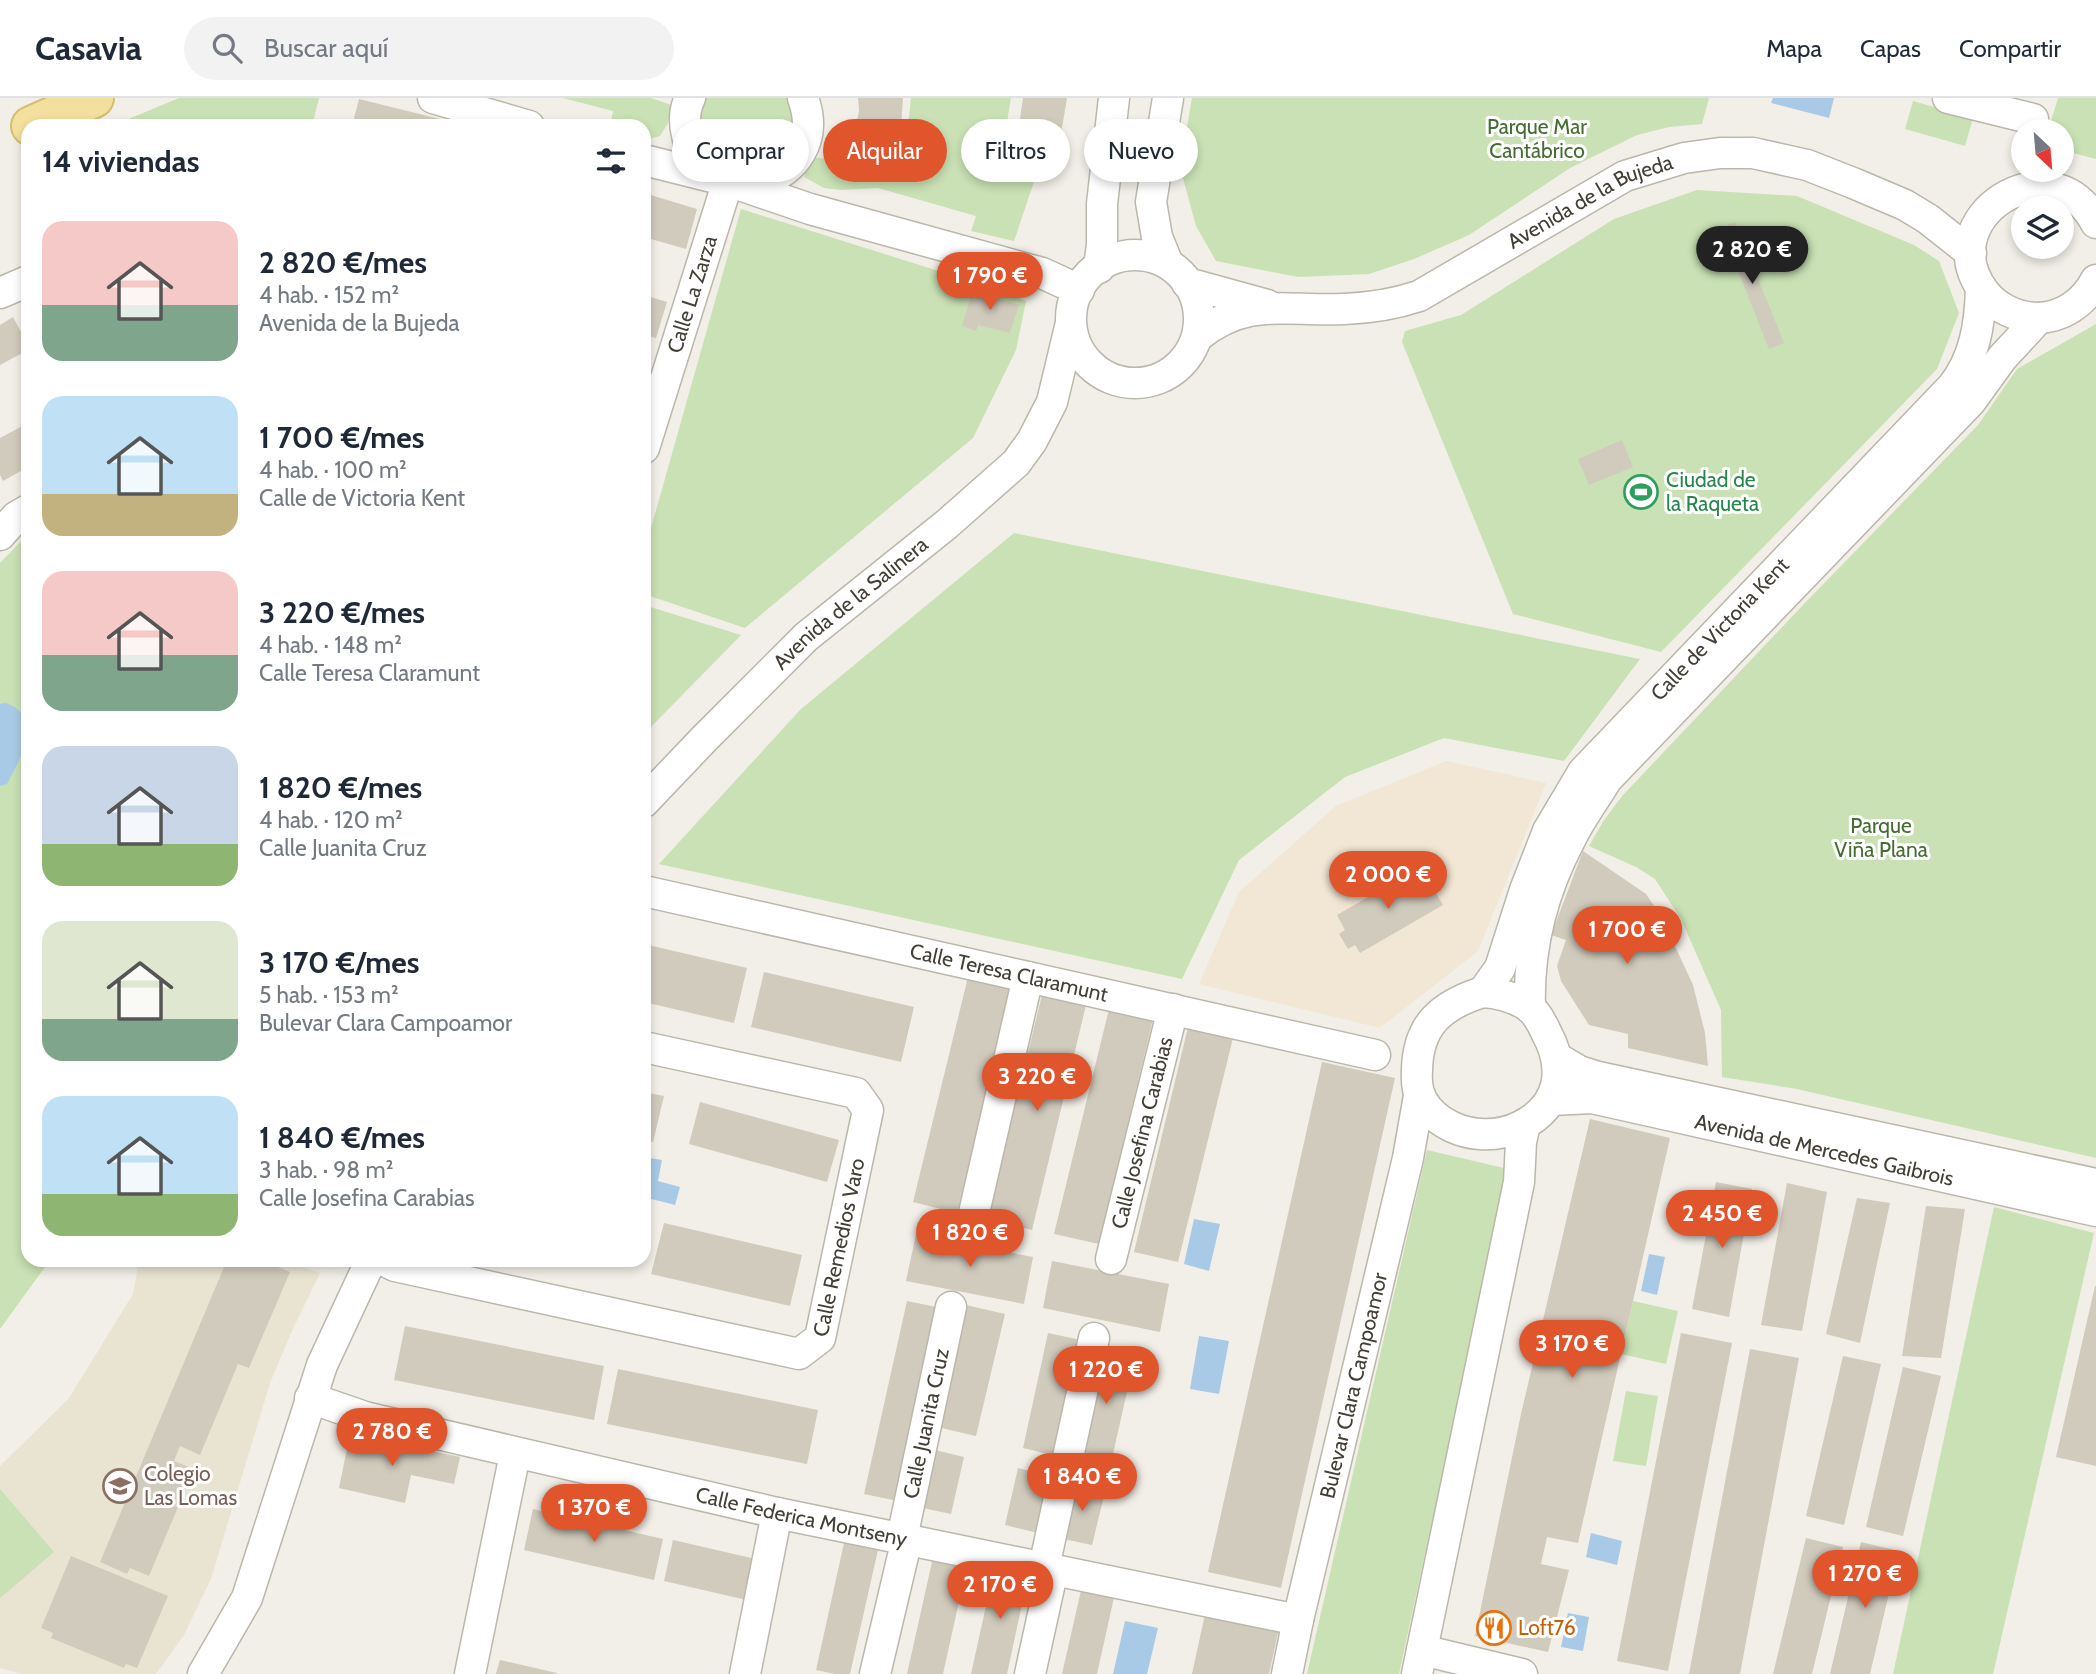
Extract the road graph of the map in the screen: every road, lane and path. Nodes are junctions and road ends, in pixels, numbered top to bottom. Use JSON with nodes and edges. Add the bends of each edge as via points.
{"nodes":[{"id":1,"x":94,"y":98,"type":"edge"},
{"id":2,"x":433,"y":98,"type":"edge"},
{"id":3,"x":690,"y":98,"type":"edge"},
{"id":4,"x":803,"y":98,"type":"edge"},
{"id":5,"x":1114,"y":98,"type":"edge"},
{"id":6,"x":1168,"y":98,"type":"edge"},
{"id":7,"x":1948,"y":98,"type":"edge"},
{"id":8,"x":2035,"y":116,"type":"edge"},
{"id":9,"x":47,"y":119,"type":"edge"},
{"id":10,"x":505,"y":119,"type":"edge"},
{"id":11,"x":685,"y":119,"type":"edge"},
{"id":12,"x":808,"y":119,"type":"edge"},
{"id":13,"x":21,"y":131,"type":"edge"},
{"id":14,"x":0,"y":141,"type":"edge"},
{"id":15,"x":672,"y":156,"type":"edge"},
{"id":16,"x":651,"y":162,"type":"edge"},
{"id":17,"x":651,"y":162,"type":"edge"},
{"id":18,"x":672,"y":167,"type":"edge"},
{"id":19,"x":728,"y":182,"type":"edge"},
{"id":20,"x":731,"y":182,"type":"edge"},
{"id":21,"x":735,"y":182,"type":"edge"},
{"id":22,"x":760,"y":182,"type":"edge"},
{"id":23,"x":792,"y":182,"type":"edge"},
{"id":24,"x":2014,"y":182,"type":"edge"},
{"id":25,"x":2028,"y":182,"type":"edge"},
{"id":26,"x":1905,"y":205,"type":"junction"},
{"id":27,"x":810,"y":209,"type":"junction"},
{"id":28,"x":1986,"y":210,"type":"junction"},
{"id":29,"x":2096,"y":223,"type":"edge"},
{"id":30,"x":1971,"y":253,"type":"junction"},
{"id":31,"x":1099,"y":268,"type":"junction"},
{"id":32,"x":1178,"y":274,"type":"junction"},
{"id":33,"x":21,"y":284,"type":"edge"},
{"id":34,"x":2094,"y":286,"type":"edge"},
{"id":35,"x":1981,"y":288,"type":"junction"},
{"id":36,"x":1079,"y":290,"type":"junction"},
{"id":37,"x":0,"y":293,"type":"edge"},
{"id":38,"x":1281,"y":307,"type":"junction"},
{"id":39,"x":2039,"y":318,"type":"junction"},
{"id":40,"x":1070,"y":327,"type":"junction"},
{"id":41,"x":1198,"y":336,"type":"junction"},
{"id":42,"x":655,"y":370,"type":"edge"},
{"id":43,"x":1098,"y":370,"type":"junction"},
{"id":44,"x":651,"y":398,"type":"edge"},
{"id":45,"x":1052,"y":402,"type":"junction"},
{"id":46,"x":21,"y":514,"type":"edge"},
{"id":47,"x":0,"y":535,"type":"edge"},
{"id":48,"x":651,"y":795,"type":"edge"},
{"id":49,"x":651,"y":893,"type":"edge"},
{"id":50,"x":1028,"y":977,"type":"junction"},
{"id":51,"x":1483,"y":992,"type":"junction"},
{"id":52,"x":1530,"y":1008,"type":"junction"},
{"id":53,"x":1173,"y":1009,"type":"junction"},
{"id":54,"x":1421,"y":1040,"type":"junction"},
{"id":55,"x":651,"y":1049,"type":"edge"},
{"id":56,"x":1375,"y":1055,"type":"junction"},
{"id":57,"x":1557,"y":1058,"type":"junction"},
{"id":58,"x":1418,"y":1090,"type":"junction"},
{"id":59,"x":1552,"y":1100,"type":"junction"},
{"id":60,"x":1525,"y":1124,"type":"junction"},
{"id":61,"x":2096,"y":1184,"type":"edge"},
{"id":62,"x":2096,"y":1211,"type":"edge"},
{"id":63,"x":971,"y":1226,"type":"dead end"},
{"id":64,"x":1111,"y":1259,"type":"dead end"},
{"id":65,"x":369,"y":1267,"type":"edge"},
{"id":66,"x":400,"y":1267,"type":"edge"},
{"id":67,"x":951,"y":1307,"type":"dead end"},
{"id":68,"x":1094,"y":1338,"type":"dead end"},
{"id":69,"x":310,"y":1398,"type":"junction"},
{"id":70,"x":515,"y":1454,"type":"junction"},
{"id":71,"x":777,"y":1513,"type":"junction"},
{"id":72,"x":905,"y":1539,"type":"junction"},
{"id":73,"x":1049,"y":1568,"type":"junction"},
{"id":74,"x":1298,"y":1620,"type":"junction"},
{"id":75,"x":1419,"y":1662,"type":"edge"},
{"id":76,"x":203,"y":1674,"type":"edge"},
{"id":77,"x":470,"y":1674,"type":"edge"},
{"id":78,"x":745,"y":1674,"type":"edge"},
{"id":79,"x":875,"y":1674,"type":"edge"},
{"id":80,"x":1030,"y":1674,"type":"edge"},
{"id":81,"x":1287,"y":1674,"type":"edge"},
{"id":82,"x":1522,"y":1674,"type":"edge"}],
"edges":[{"from":1,"to":9,"type":"main road"},
{"from":2,"to":10,"type":"street"},
{"from":3,"to":11,"type":"street"},
{"from":4,"to":12,"type":"street"},
{"from":5,"to":31,"type":"street"},
{"from":6,"to":32,"type":"street","via":[[1151,202],[1157,237]]},
{"from":7,"to":8,"type":"street"},
{"from":13,"to":14,"type":"main road"},
{"from":15,"to":16,"type":"street"},
{"from":17,"to":18,"type":"street"},
{"from":19,"to":42,"type":"street","name":"Calle La Zarza"},
{"from":20,"to":27,"type":"street"},
{"from":21,"to":22,"type":"street"},
{"from":23,"to":27,"type":"street"},
{"from":24,"to":28,"type":"street"},
{"from":25,"to":29,"type":"street","via":[[2064,192]]},
{"from":26,"to":28,"type":"street","name":"Avenida de la Bujeda"},
{"from":26,"to":30,"type":"street","name":"Avenida de la Bujeda"},
{"from":26,"to":38,"type":"street","name":"Avenida de la Bujeda","via":[[1807,165],[1753,153],[1684,158],[1625,176],[1419,296],[1344,309]]},
{"from":27,"to":36,"type":"street","via":[[1042,273]]},
{"from":28,"to":30,"type":"street","via":[[1972,238]]},
{"from":30,"to":35,"type":"street","name":"Calle de Victoria Kent"},
{"from":31,"to":32,"type":"street","via":[[1133,254],[1146,255]]},
{"from":31,"to":36,"type":"street"},
{"from":32,"to":38,"type":"street","name":"Avenida de la Bujeda","via":[[1252,302]]},
{"from":32,"to":41,"type":"street","via":[[1199,306]]},
{"from":33,"to":37,"type":"street"},
{"from":34,"to":39,"type":"street","via":[[2068,310]]},
{"from":35,"to":39,"type":"street","via":[[2012,313]]},
{"from":35,"to":51,"type":"street","name":"Calle de Victoria Kent","via":[[1980,323],[1972,352],[1952,387],[1583,772],[1548,831],[1500,968]]},
{"from":36,"to":40,"type":"street"},
{"from":38,"to":41,"type":"street","name":"Avenida de la Bujeda","via":[[1246,310]]},
{"from":39,"to":52,"type":"street","name":"Calle de Victoria Kent","via":[[1970,401],[1607,779],[1570,840],[1546,897],[1532,946]]},
{"from":40,"to":43,"type":"street","via":[[1077,349]]},
{"from":40,"to":45,"type":"street","name":"Avenida de la Salinera"},
{"from":41,"to":43,"type":"street","via":[[1184,361],[1156,380],[1136,384]]},
{"from":42,"to":44,"type":"street","name":"Calle La Zarza"},
{"from":43,"to":45,"type":"street","name":"Avenida de la Salinera","via":[[1077,378]]},
{"from":45,"to":48,"type":"street","name":"Avenida de la Salinera","via":[[1016,463],[806,636]]},
{"from":46,"to":47,"type":"street"},
{"from":49,"to":50,"type":"street","name":"Calle Teresa Claramunt"},
{"from":50,"to":53,"type":"street","name":"Calle Teresa Claramunt"},
{"from":50,"to":63,"type":"street"},
{"from":51,"to":52,"type":"street","via":[[1497,993]]},
{"from":51,"to":54,"type":"street","via":[[1450,1006],[1433,1020]]},
{"from":52,"to":57,"type":"street"},
{"from":53,"to":56,"type":"street","name":"Calle Teresa Claramunt"},
{"from":53,"to":64,"type":"street","name":"Calle Josefina Carabias"},
{"from":54,"to":56,"type":"street","name":"Calle Teresa Claramunt"},
{"from":54,"to":58,"type":"street"},
{"from":55,"to":66,"type":"street","name":"Calle Remedios Varo","via":[[856,1093],[869,1110],[820,1338],[799,1354]]},
{"from":56,"to":58,"type":"street","name":"Calle Teresa Claramunt","via":[[1394,1064]]},
{"from":57,"to":59,"type":"street"},
{"from":57,"to":61,"type":"street","name":"Avenida de Mercedes Gaibrois","via":[[1598,1077]]},
{"from":58,"to":60,"type":"street","via":[[1442,1122],[1471,1133],[1508,1133]]},
{"from":58,"to":74,"type":"street","name":"Bulevar Clara Campoamor","via":[[1408,1158]]},
{"from":59,"to":60,"type":"street"},
{"from":59,"to":62,"type":"street","name":"Avenida de Mercedes Gaibrois","via":[[1591,1098]]},
{"from":60,"to":75,"type":"street","via":[[1519,1182]]},
{"from":65,"to":69,"type":"street"},
{"from":67,"to":72,"type":"street","name":"Calle Juanita Cruz"},
{"from":68,"to":73,"type":"street"},
{"from":69,"to":70,"type":"street","name":"Calle Federica Montseny","via":[[365,1418]]},
{"from":69,"to":76,"type":"street","via":[[247,1598]]},
{"from":70,"to":71,"type":"street","name":"Calle Federica Montseny"},
{"from":70,"to":77,"type":"street"},
{"from":71,"to":72,"type":"street","name":"Calle Federica Montseny"},
{"from":71,"to":78,"type":"street"},
{"from":72,"to":73,"type":"street","name":"Calle Federica Montseny"},
{"from":72,"to":79,"type":"street","name":"Calle Juanita Cruz"},
{"from":73,"to":74,"type":"street","name":"Calle Federica Montseny"},
{"from":73,"to":80,"type":"street"},
{"from":74,"to":81,"type":"street","name":"Bulevar Clara Campoamor"},
{"from":75,"to":82,"type":"street"}]}
